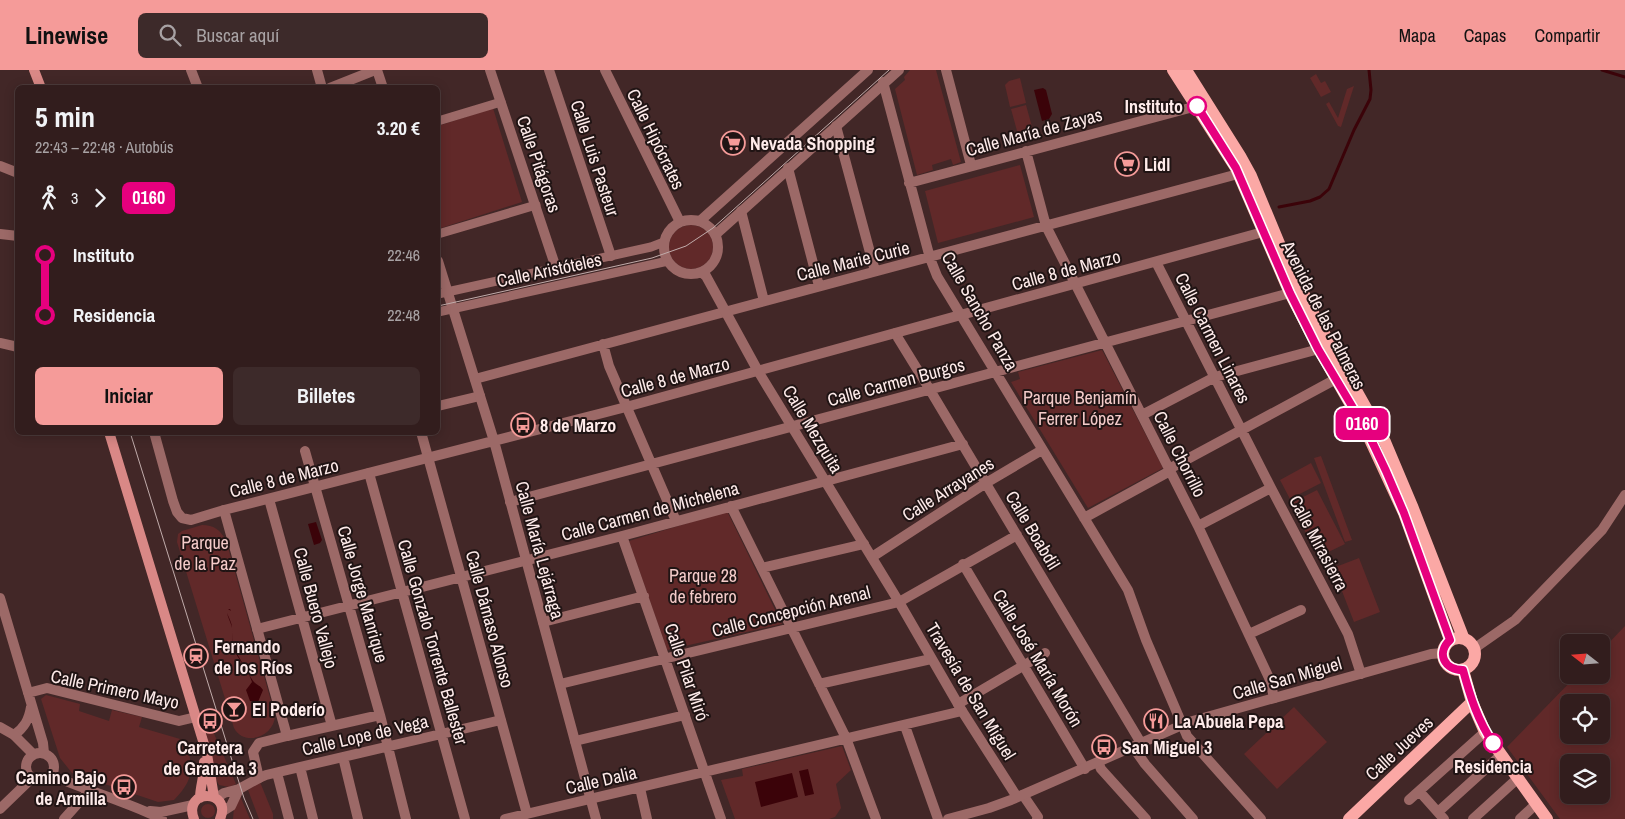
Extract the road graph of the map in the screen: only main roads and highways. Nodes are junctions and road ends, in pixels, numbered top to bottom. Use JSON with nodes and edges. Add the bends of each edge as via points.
{"nodes":[{"id":1,"x":34,"y":70,"type":"edge"},
{"id":2,"x":1173,"y":70,"type":"edge"},
{"id":3,"x":1186,"y":70,"type":"edge"},
{"id":4,"x":41,"y":85,"type":"edge"},
{"id":5,"x":110,"y":435,"type":"edge"},
{"id":6,"x":1456,"y":639,"type":"junction"},
{"id":7,"x":1463,"y":670,"type":"junction"},
{"id":8,"x":1472,"y":702,"type":"junction"},
{"id":9,"x":203,"y":741,"type":"junction"},
{"id":10,"x":215,"y":798,"type":"junction"},
{"id":11,"x":196,"y":801,"type":"junction"},
{"id":12,"x":222,"y":817,"type":"edge"},
{"id":13,"x":194,"y":819,"type":"edge"},
{"id":14,"x":1349,"y":819,"type":"edge"},
{"id":15,"x":1546,"y":819,"type":"edge"}],
"edges":[{"from":1,"to":4,"type":"main road"},
{"from":2,"to":6,"type":"main road","name":"Avenida de las Palmeras","via":[[1238,174],[1318,349],[1368,433]]},
{"from":3,"to":6,"type":"main road","name":"Avenida de las Palmeras","via":[[1244,162],[1316,321],[1385,442],[1412,506]]},
{"from":5,"to":9,"type":"main road"},
{"from":6,"to":7,"type":"main road","via":[[1468,640],[1475,648],[1472,665]]},
{"from":6,"to":7,"type":"main road","via":[[1446,644],[1444,660],[1450,668]]},
{"from":7,"to":8,"type":"main road"},
{"from":8,"to":14,"type":"main road","name":"Calle Jueves"},
{"from":8,"to":15,"type":"main road","via":[[1485,732]]},
{"from":9,"to":10,"type":"main road"},
{"from":9,"to":11,"type":"main road","via":[[205,770]]},
{"from":10,"to":11,"type":"main road","via":[[207,796]]},
{"from":10,"to":12,"type":"main road","via":[[221,804]]},
{"from":11,"to":13,"type":"main road","via":[[192,812]]}]}
